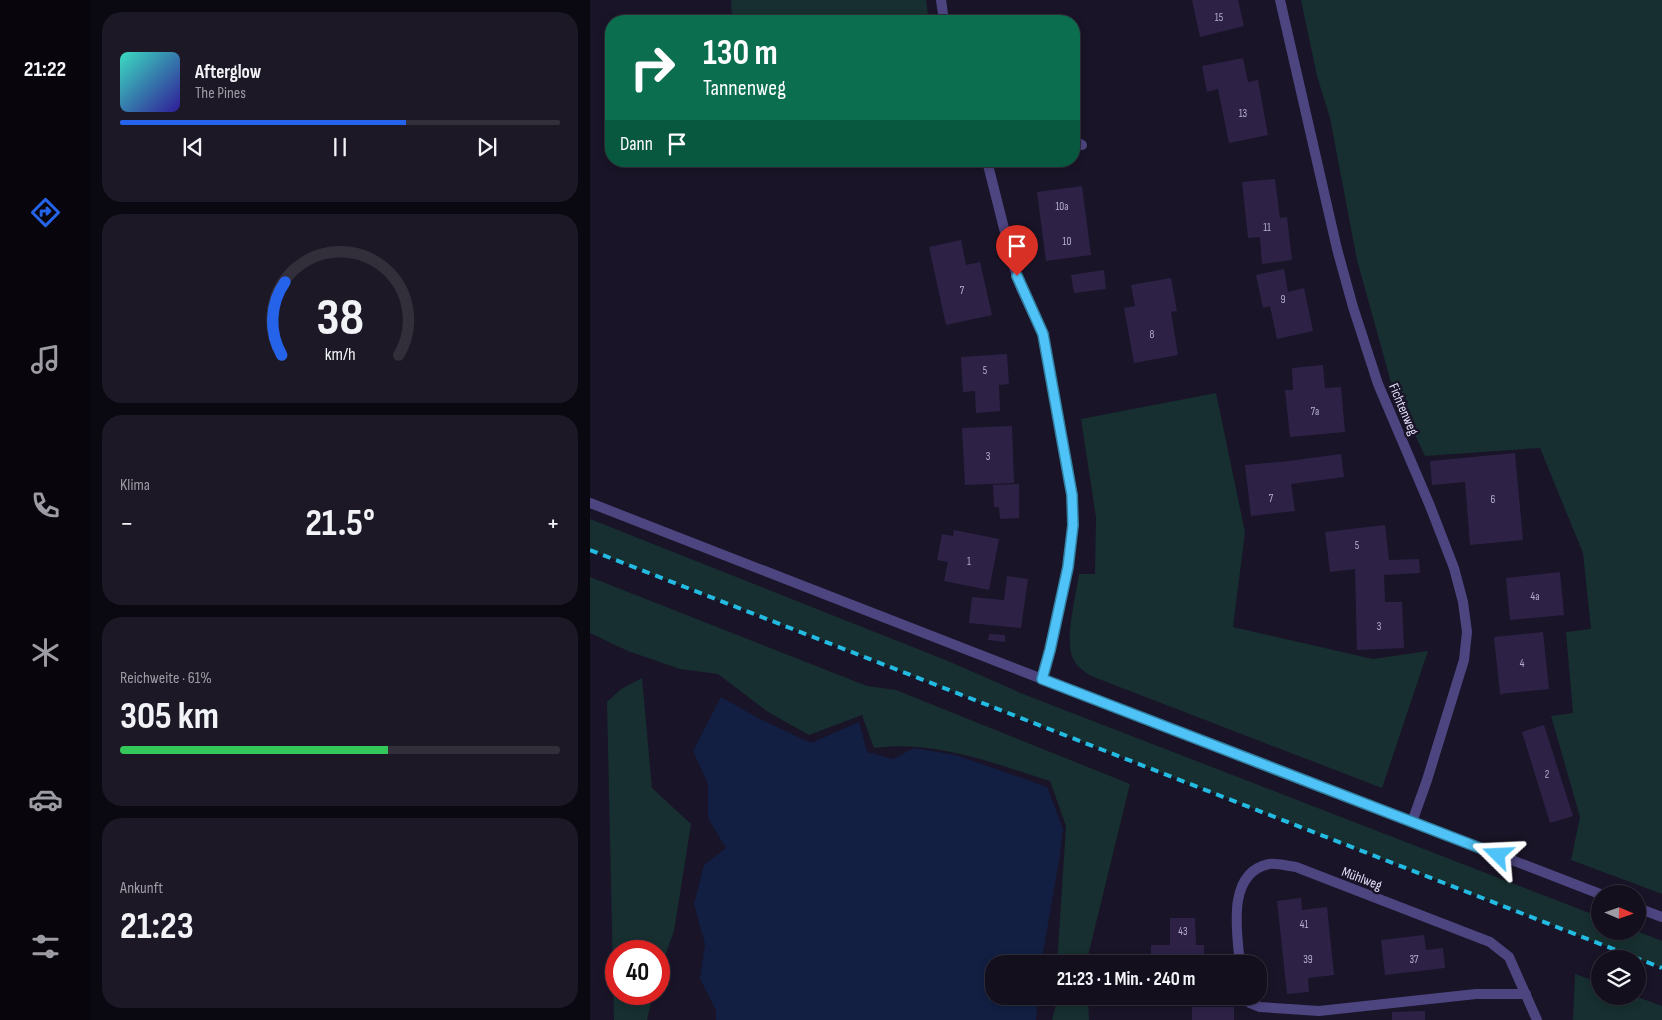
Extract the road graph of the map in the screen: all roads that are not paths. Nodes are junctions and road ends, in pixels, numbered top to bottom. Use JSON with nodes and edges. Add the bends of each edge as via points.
{"nodes":[{"id":1,"x":941,"y":0,"type":"edge"},
{"id":2,"x":1280,"y":0,"type":"edge"},
{"id":3,"x":943,"y":15,"type":"edge"},
{"id":4,"x":989,"y":167,"type":"edge"},
{"id":5,"x":590,"y":503,"type":"edge"},
{"id":6,"x":1042,"y":679,"type":"junction"},
{"id":7,"x":1412,"y":822,"type":"junction"},
{"id":8,"x":1591,"y":891,"type":"edge"},
{"id":9,"x":1646,"y":911,"type":"edge"},
{"id":10,"x":1662,"y":917,"type":"edge"},
{"id":11,"x":1239,"y":955,"type":"edge"},
{"id":12,"x":1526,"y":994,"type":"junction"},
{"id":13,"x":1255,"y":1005,"type":"edge"},
{"id":14,"x":1537,"y":1020,"type":"edge"}],
"edges":[{"from":1,"to":3,"type":"street"},
{"from":2,"to":7,"type":"street","name":"Fichtenweg","via":[[1352,307],[1378,384],[1454,568],[1463,602],[1467,632],[1464,660]]},
{"from":4,"to":6,"type":"street","via":[[1013,264],[1043,334],[1072,495],[1073,525],[1068,567]]},
{"from":5,"to":6,"type":"street"},
{"from":6,"to":7,"type":"street"},
{"from":7,"to":8,"type":"street"},
{"from":9,"to":10,"type":"street"},
{"from":11,"to":12,"type":"street","name":"Mühlweg","via":[[1236,925],[1239,893],[1250,873],[1269,864],[1296,867],[1490,942],[1509,957]]},
{"from":12,"to":13,"type":"street","via":[[1476,994],[1319,1011]]},
{"from":12,"to":14,"type":"street","name":"Mühlweg"}]}
